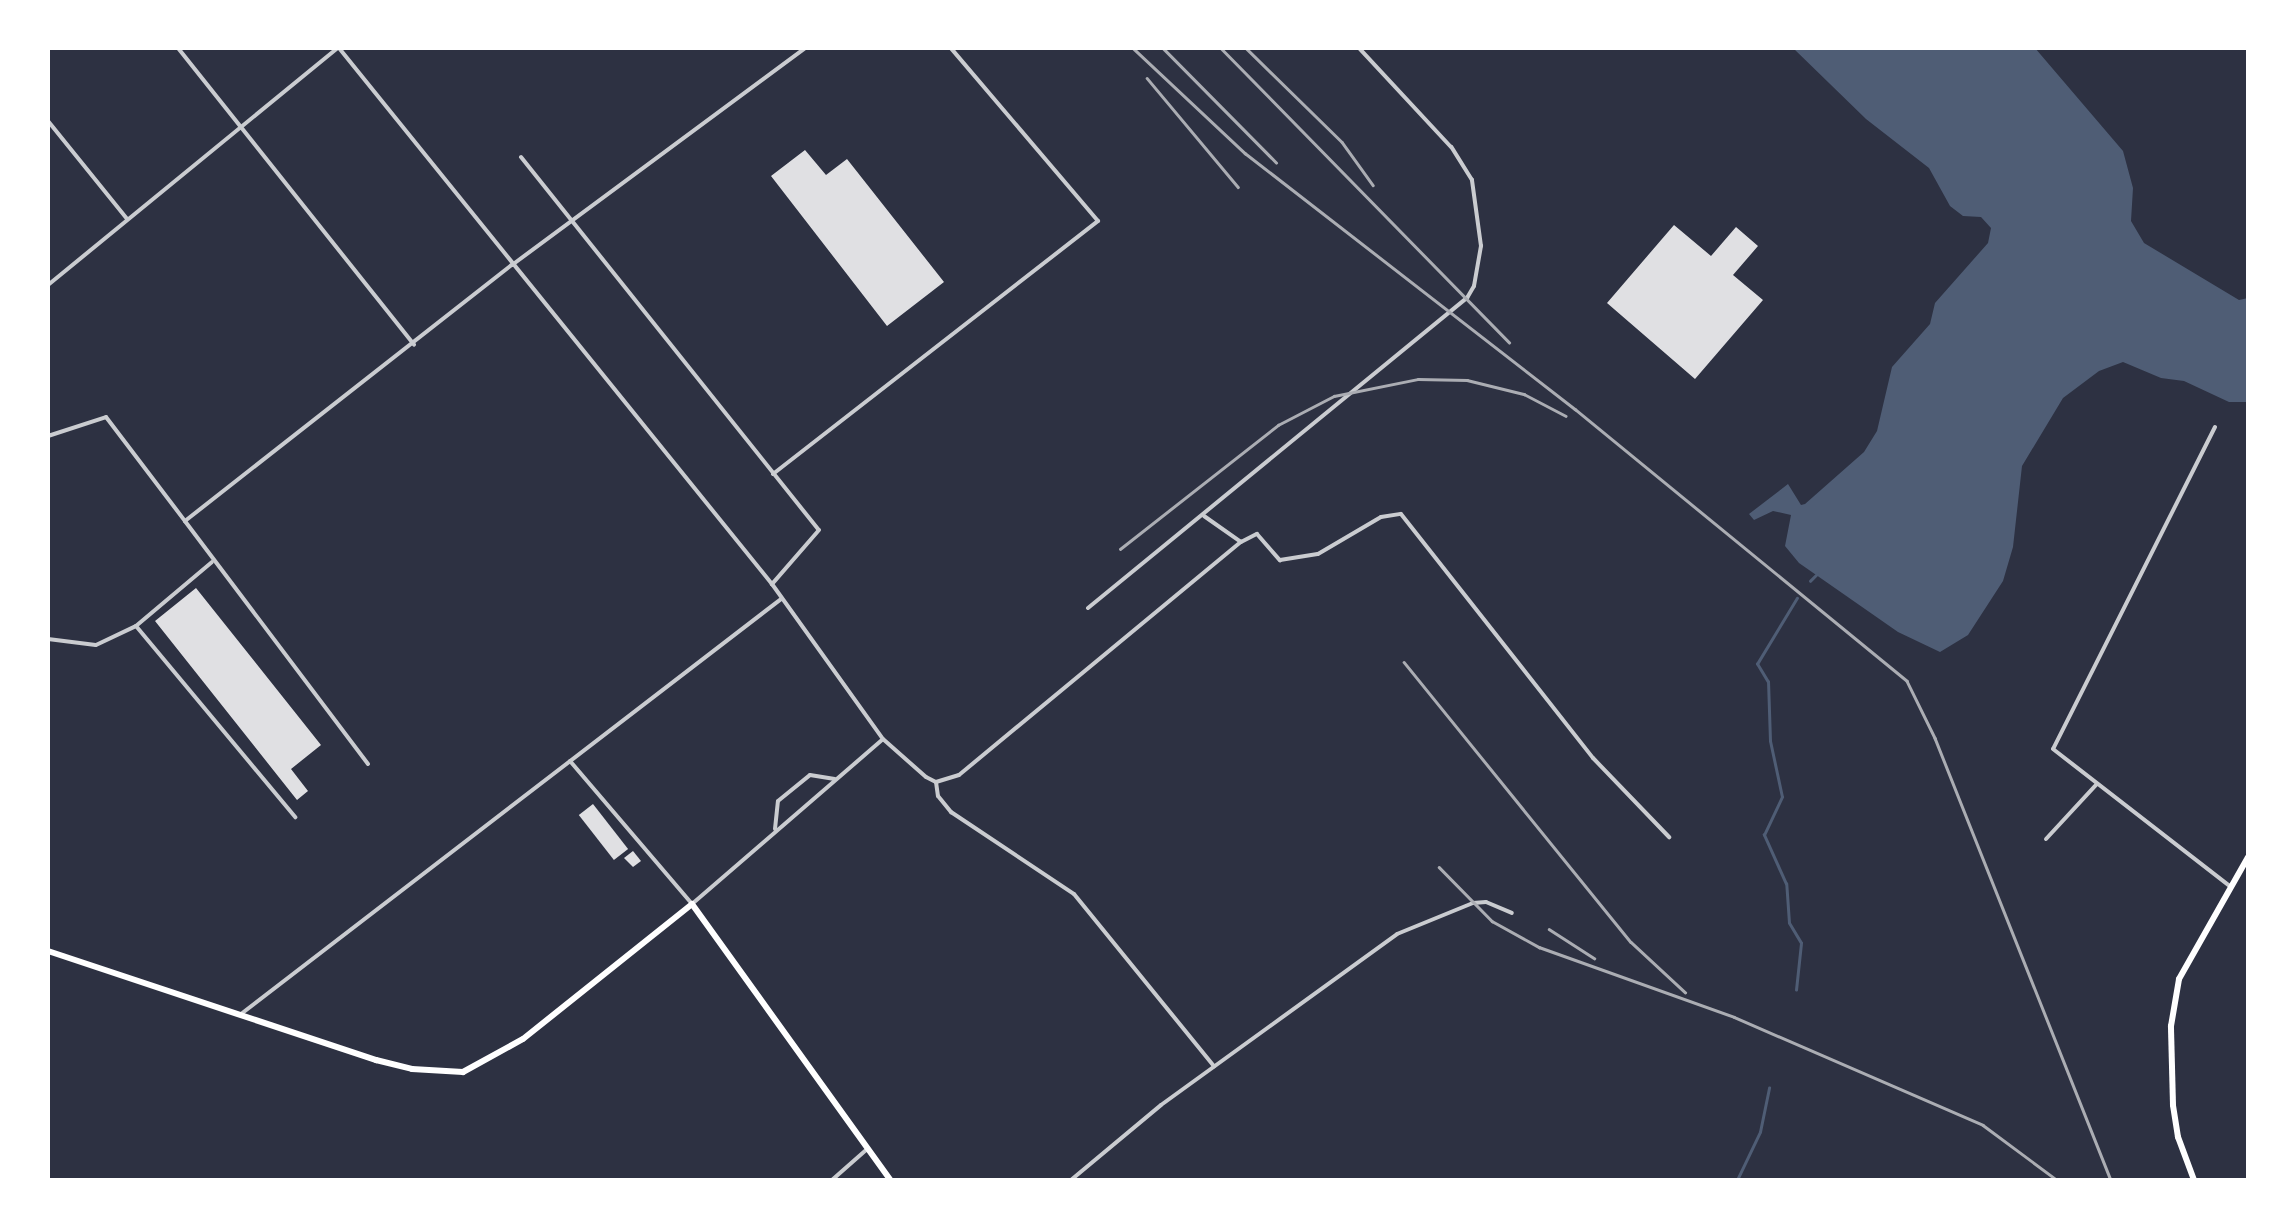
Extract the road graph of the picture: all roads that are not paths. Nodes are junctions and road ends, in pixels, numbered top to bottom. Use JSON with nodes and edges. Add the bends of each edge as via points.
{"nodes":[{"id":1,"x":178,"y":48,"type":"edge"},
{"id":2,"x":339,"y":48,"type":"edge"},
{"id":3,"x":805,"y":48,"type":"edge"},
{"id":4,"x":951,"y":48,"type":"edge"},
{"id":5,"x":1359,"y":48,"type":"edge"},
{"id":6,"x":48,"y":121,"type":"edge"},
{"id":7,"x":240,"y":126,"type":"junction"},
{"id":8,"x":521,"y":157,"type":"dead end"},
{"id":9,"x":128,"y":219,"type":"junction"},
{"id":10,"x":573,"y":219,"type":"junction"},
{"id":11,"x":512,"y":265,"type":"junction"},
{"id":12,"x":48,"y":285,"type":"edge"},
{"id":13,"x":414,"y":344,"type":"junction"},
{"id":14,"x":2214,"y":427,"type":"dead end"},
{"id":15,"x":48,"y":436,"type":"edge"},
{"id":16,"x":773,"y":474,"type":"junction"},
{"id":17,"x":1204,"y":516,"type":"junction"},
{"id":18,"x":185,"y":521,"type":"junction"},
{"id":19,"x":1242,"y":542,"type":"junction"},
{"id":20,"x":212,"y":562,"type":"junction"},
{"id":21,"x":772,"y":584,"type":"junction"},
{"id":22,"x":782,"y":598,"type":"junction"},
{"id":23,"x":1088,"y":608,"type":"dead end"},
{"id":24,"x":136,"y":626,"type":"junction"},
{"id":25,"x":48,"y":639,"type":"edge"},
{"id":26,"x":883,"y":739,"type":"junction"},
{"id":27,"x":570,"y":761,"type":"junction"},
{"id":28,"x":368,"y":764,"type":"dead end"},
{"id":29,"x":835,"y":779,"type":"junction"},
{"id":30,"x":936,"y":782,"type":"junction"},
{"id":31,"x":2097,"y":784,"type":"junction"},
{"id":32,"x":296,"y":818,"type":"dead end"},
{"id":33,"x":774,"y":829,"type":"junction"},
{"id":34,"x":1669,"y":837,"type":"dead end"},
{"id":35,"x":2046,"y":839,"type":"dead end"},
{"id":36,"x":2248,"y":858,"type":"edge"},
{"id":37,"x":2231,"y":887,"type":"junction"},
{"id":38,"x":692,"y":904,"type":"junction"},
{"id":39,"x":1512,"y":913,"type":"dead end"},
{"id":40,"x":48,"y":950,"type":"edge"},
{"id":41,"x":241,"y":1014,"type":"junction"},
{"id":42,"x":1216,"y":1068,"type":"junction"},
{"id":43,"x":866,"y":1150,"type":"junction"},
{"id":44,"x":832,"y":1180,"type":"edge"},
{"id":45,"x":890,"y":1180,"type":"edge"},
{"id":46,"x":1071,"y":1180,"type":"edge"},
{"id":47,"x":2194,"y":1180,"type":"edge"}],
"edges":[{"from":1,"to":7,"type":"street"},
{"from":2,"to":7,"type":"street"},
{"from":2,"to":11,"type":"street"},
{"from":3,"to":10,"type":"street"},
{"from":4,"to":16,"type":"street","via":[[1098,221]]},
{"from":5,"to":17,"type":"street","via":[[1451,147],[1472,180],[1480,246],[1474,286]]},
{"from":6,"to":9,"type":"street"},
{"from":7,"to":9,"type":"street"},
{"from":7,"to":13,"type":"street"},
{"from":8,"to":10,"type":"street"},
{"from":9,"to":12,"type":"street"},
{"from":10,"to":11,"type":"street"},
{"from":10,"to":16,"type":"street"},
{"from":11,"to":13,"type":"street"},
{"from":11,"to":21,"type":"street"},
{"from":13,"to":18,"type":"street"},
{"from":14,"to":31,"type":"street","via":[[2053,749]]},
{"from":15,"to":18,"type":"street","via":[[106,418]]},
{"from":16,"to":21,"type":"street","via":[[819,530]]},
{"from":17,"to":19,"type":"street"},
{"from":17,"to":23,"type":"street"},
{"from":18,"to":20,"type":"street"},
{"from":19,"to":30,"type":"street","via":[[959,775]]},
{"from":19,"to":34,"type":"street","via":[[1257,534],[1280,560],[1318,554],[1381,518],[1401,514],[1592,758]]},
{"from":20,"to":24,"type":"street"},
{"from":20,"to":28,"type":"street"},
{"from":21,"to":22,"type":"street"},
{"from":22,"to":26,"type":"street"},
{"from":22,"to":27,"type":"street"},
{"from":24,"to":25,"type":"street","via":[[96,644]]},
{"from":24,"to":32,"type":"street"},
{"from":26,"to":29,"type":"street"},
{"from":26,"to":30,"type":"street"},
{"from":27,"to":38,"type":"street"},
{"from":27,"to":41,"type":"street"},
{"from":29,"to":33,"type":"street"},
{"from":29,"to":33,"type":"street","via":[[810,775],[778,801]]},
{"from":30,"to":42,"type":"street","via":[[951,812],[1074,894]]},
{"from":31,"to":35,"type":"street"},
{"from":31,"to":37,"type":"street"},
{"from":33,"to":38,"type":"street"},
{"from":36,"to":37,"type":"main road"},
{"from":37,"to":47,"type":"main road","via":[[2179,978],[2171,1026],[2172,1105]]},
{"from":38,"to":41,"type":"main road","via":[[523,1039],[463,1072],[412,1070]]},
{"from":38,"to":43,"type":"main road"},
{"from":39,"to":42,"type":"street","via":[[1473,902],[1397,934]]},
{"from":40,"to":41,"type":"main road"},
{"from":42,"to":46,"type":"street"},
{"from":43,"to":44,"type":"street"},
{"from":43,"to":45,"type":"main road"}]}
